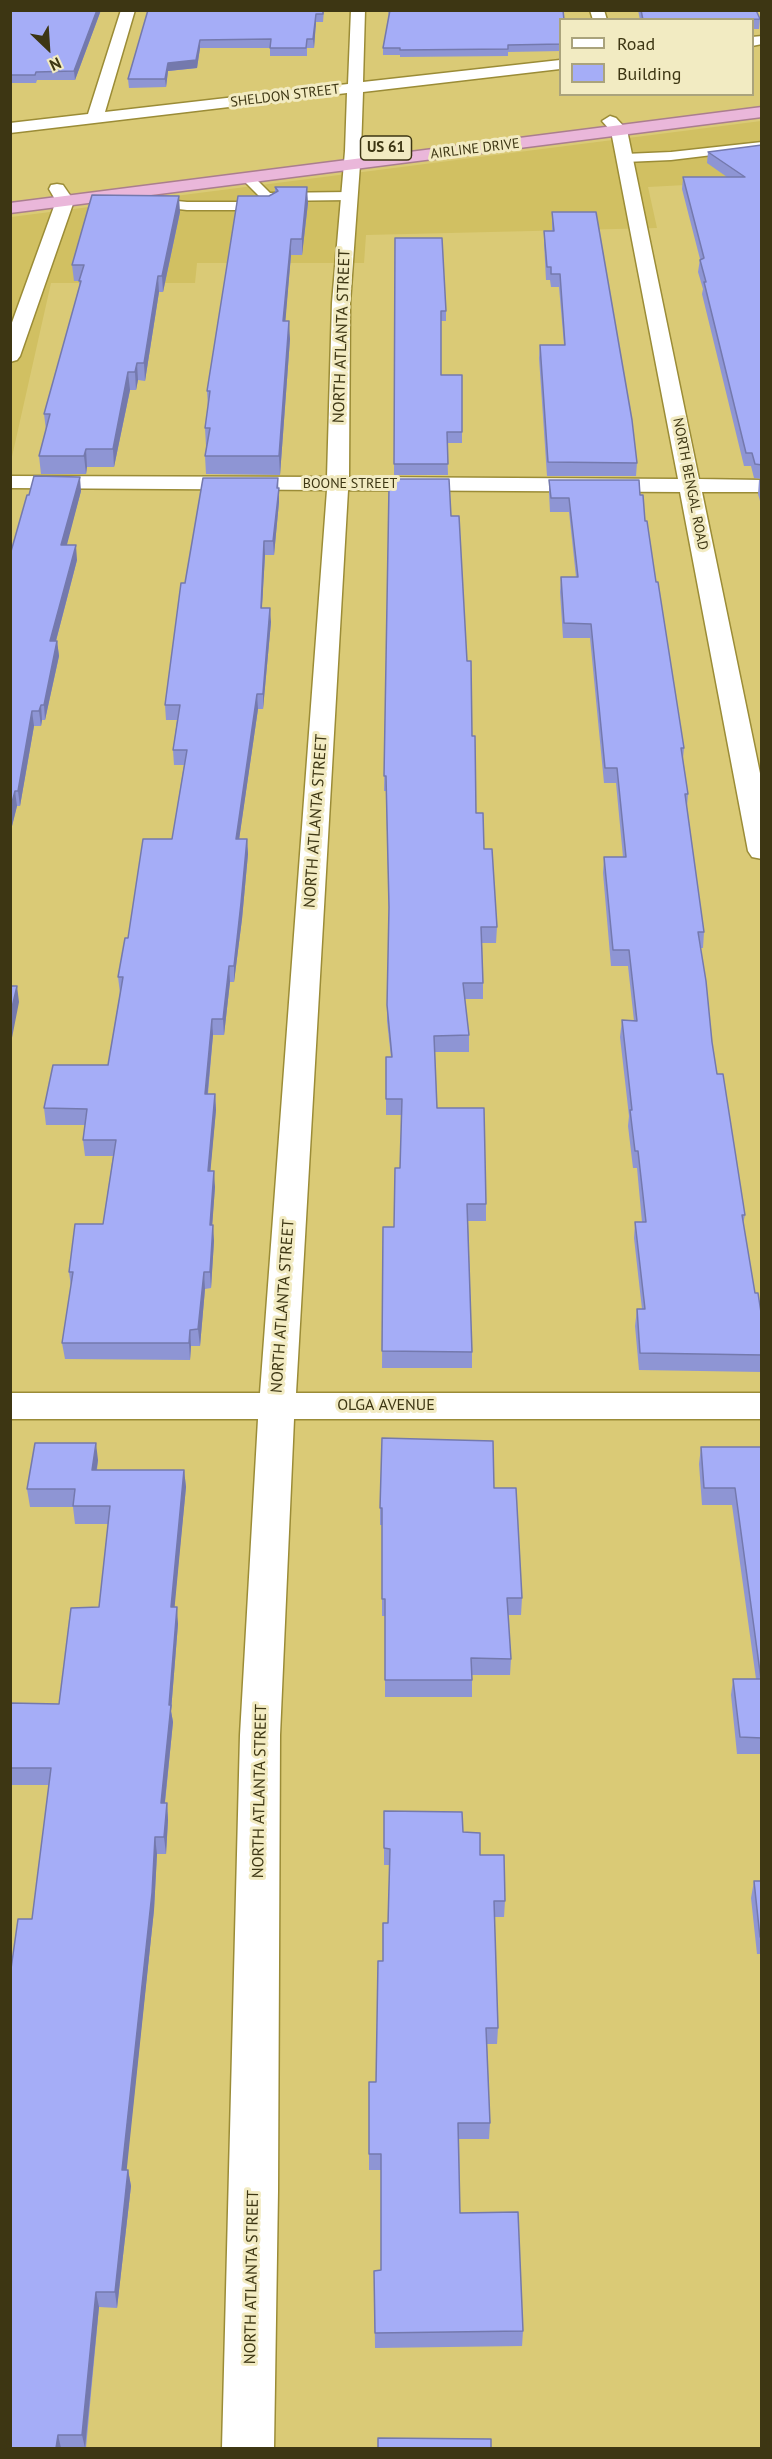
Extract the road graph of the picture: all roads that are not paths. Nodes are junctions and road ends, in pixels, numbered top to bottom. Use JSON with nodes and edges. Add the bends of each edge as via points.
{"nodes":[{"id":1,"x":128,"y":10,"type":"edge"},
{"id":2,"x":358,"y":10,"type":"edge"},
{"id":3,"x":559,"y":64,"type":"edge"},
{"id":4,"x":354,"y":87,"type":"junction"},
{"id":5,"x":762,"y":103,"type":"edge"},
{"id":6,"x":762,"y":112,"type":"edge"},
{"id":7,"x":95,"y":118,"type":"junction"},
{"id":8,"x":614,"y":126,"type":"junction"},
{"id":9,"x":10,"y":128,"type":"edge"},
{"id":10,"x":762,"y":145,"type":"edge"},
{"id":11,"x":624,"y":158,"type":"junction"},
{"id":12,"x":248,"y":178,"type":"junction"},
{"id":13,"x":351,"y":180,"type":"junction"},
{"id":14,"x":10,"y":195,"type":"edge"},
{"id":15,"x":61,"y":195,"type":"junction"},
{"id":16,"x":96,"y":197,"type":"junction"},
{"id":17,"x":270,"y":206,"type":"edge"},
{"id":18,"x":307,"y":207,"type":"edge"},
{"id":19,"x":10,"y":208,"type":"edge"},
{"id":20,"x":10,"y":356,"type":"edge"},
{"id":21,"x":10,"y":482,"type":"edge"},
{"id":22,"x":338,"y":483,"type":"junction"},
{"id":23,"x":691,"y":486,"type":"junction"},
{"id":24,"x":762,"y":486,"type":"edge"},
{"id":25,"x":762,"y":851,"type":"edge"},
{"id":26,"x":277,"y":1405,"type":"junction"},
{"id":27,"x":10,"y":1406,"type":"edge"},
{"id":28,"x":762,"y":1406,"type":"edge"},
{"id":29,"x":248,"y":2448,"type":"edge"}],
"edges":[{"from":1,"to":7,"type":"street"},
{"from":2,"to":4,"type":"street","name":"NORTH ATLANTA STREET"},
{"from":3,"to":4,"type":"street","name":"SHELDON STREET"},
{"from":4,"to":7,"type":"street","name":"SHELDON STREET"},
{"from":4,"to":13,"type":"street","name":"NORTH ATLANTA STREET"},
{"from":5,"to":8,"type":"highway","name":"AIRLINE DRIVE","number":"US 61"},
{"from":6,"to":8,"type":"highway","name":"AIRLINE DRIVE","number":"US 61"},
{"from":7,"to":9,"type":"street","name":"SHELDON STREET"},
{"from":8,"to":11,"type":"street","name":"NORTH BENGAL ROAD"},
{"from":8,"to":13,"type":"highway","name":"AIRLINE DRIVE","number":"US 61"},
{"from":10,"to":11,"type":"lane"},
{"from":11,"to":23,"type":"street","name":"NORTH BENGAL ROAD"},
{"from":12,"to":13,"type":"highway","name":"AIRLINE DRIVE","number":"US 61"},
{"from":12,"to":13,"type":"lane","via":[[267,197]]},
{"from":12,"to":16,"type":"highway","name":"AIRLINE DRIVE","number":"US 61"},
{"from":13,"to":15,"type":"highway","name":"AIRLINE DRIVE","number":"US 61"},
{"from":13,"to":18,"type":"lane"},
{"from":13,"to":22,"type":"street","name":"NORTH ATLANTA STREET","via":[[341,303]]},
{"from":14,"to":15,"type":"highway","name":"AIRLINE DRIVE","number":"US 61"},
{"from":15,"to":16,"type":"highway","name":"AIRLINE DRIVE","number":"US 61"},
{"from":15,"to":19,"type":"highway","name":"AIRLINE DRIVE","number":"US 61"},
{"from":15,"to":20,"type":"street"},
{"from":16,"to":17,"type":"lane","via":[[187,206]]},
{"from":21,"to":22,"type":"street","name":"BOONE STREET"},
{"from":22,"to":23,"type":"street","name":"BOONE STREET"},
{"from":22,"to":26,"type":"street","name":"NORTH ATLANTA STREET"},
{"from":23,"to":24,"type":"street","name":"BOONE STREET"},
{"from":23,"to":25,"type":"street","name":"NORTH BENGAL ROAD"},
{"from":26,"to":27,"type":"street","name":"OLGA AVENUE"},
{"from":26,"to":28,"type":"street","name":"OLGA AVENUE"},
{"from":26,"to":29,"type":"street","name":"NORTH ATLANTA STREET","via":[[260,1734]]}]}
